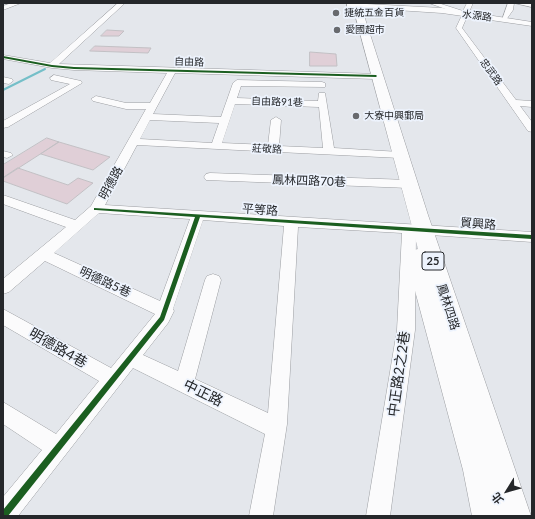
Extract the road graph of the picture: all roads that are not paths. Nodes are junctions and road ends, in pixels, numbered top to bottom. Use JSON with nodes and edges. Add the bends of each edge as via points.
{"nodes":[{"id":1,"x":18,"y":3,"type":"edge"},
{"id":2,"x":122,"y":3,"type":"edge"},
{"id":3,"x":432,"y":3,"type":"edge"},
{"id":4,"x":470,"y":3,"type":"edge"},
{"id":5,"x":511,"y":3,"type":"edge"},
{"id":6,"x":517,"y":3,"type":"edge"},
{"id":7,"x":353,"y":4,"type":"edge"},
{"id":8,"x":532,"y":5,"type":"edge"},
{"id":9,"x":3,"y":8,"type":"edge"},
{"id":10,"x":465,"y":14,"type":"junction"},
{"id":11,"x":504,"y":19,"type":"junction"},
{"id":12,"x":532,"y":24,"type":"edge"},
{"id":13,"x":3,"y":57,"type":"edge"},
{"id":14,"x":13,"y":59,"type":"junction"},
{"id":15,"x":3,"y":63,"type":"edge"},
{"id":16,"x":52,"y":66,"type":"junction"},
{"id":17,"x":172,"y":71,"type":"junction"},
{"id":18,"x":322,"y":75,"type":"junction"},
{"id":19,"x":371,"y":76,"type":"junction"},
{"id":20,"x":54,"y":78,"type":"dead end"},
{"id":21,"x":322,"y":86,"type":"junction"},
{"id":22,"x":96,"y":99,"type":"dead end"},
{"id":23,"x":232,"y":101,"type":"junction"},
{"id":24,"x":514,"y":103,"type":"junction"},
{"id":25,"x":323,"y":104,"type":"junction"},
{"id":26,"x":532,"y":104,"type":"edge"},
{"id":27,"x":150,"y":112,"type":"junction"},
{"id":28,"x":225,"y":120,"type":"junction"},
{"id":29,"x":276,"y":120,"type":"dead end"},
{"id":30,"x":4,"y":125,"type":"dead end"},
{"id":31,"x":532,"y":129,"type":"edge"},
{"id":32,"x":134,"y":142,"type":"junction"},
{"id":33,"x":216,"y":146,"type":"junction"},
{"id":34,"x":273,"y":149,"type":"junction"},
{"id":35,"x":329,"y":152,"type":"junction"},
{"id":36,"x":394,"y":155,"type":"junction"},
{"id":37,"x":210,"y":177,"type":"dead end"},
{"id":38,"x":402,"y":184,"type":"junction"},
{"id":39,"x":3,"y":199,"type":"edge"},
{"id":40,"x":96,"y":209,"type":"junction"},
{"id":41,"x":198,"y":216,"type":"junction"},
{"id":42,"x":291,"y":223,"type":"junction"},
{"id":43,"x":78,"y":226,"type":"junction"},
{"id":44,"x":416,"y":230,"type":"junction"},
{"id":45,"x":532,"y":237,"type":"edge"},
{"id":46,"x":44,"y":254,"type":"junction"},
{"id":47,"x":213,"y":280,"type":"dead end"},
{"id":48,"x":3,"y":288,"type":"edge"},
{"id":49,"x":166,"y":310,"type":"junction"},
{"id":50,"x":3,"y":316,"type":"edge"},
{"id":51,"x":130,"y":358,"type":"junction"},
{"id":52,"x":113,"y":380,"type":"junction"},
{"id":53,"x":184,"y":384,"type":"junction"},
{"id":54,"x":3,"y":412,"type":"edge"},
{"id":55,"x":276,"y":428,"type":"junction"},
{"id":56,"x":58,"y":448,"type":"junction"},
{"id":57,"x":3,"y":516,"type":"edge"},
{"id":58,"x":260,"y":516,"type":"edge"},
{"id":59,"x":378,"y":516,"type":"edge"},
{"id":60,"x":490,"y":516,"type":"edge"},
{"id":61,"x":512,"y":516,"type":"edge"}],
"edges":[{"from":1,"to":9,"type":"street"},
{"from":2,"to":16,"type":"street"},
{"from":3,"to":10,"type":"street"},
{"from":4,"to":10,"type":"street"},
{"from":5,"to":11,"type":"street"},
{"from":6,"to":8,"type":"street"},
{"from":7,"to":10,"type":"street","name":"水源路"},
{"from":7,"to":19,"type":"main road","name":"鳳林四路","number":"25"},
{"from":10,"to":11,"type":"street","name":"水源路"},
{"from":10,"to":24,"type":"street","name":"忠武路","via":[[459,28]]},
{"from":11,"to":12,"type":"street","name":"水源路"},
{"from":13,"to":14,"type":"street","name":"自由路"},
{"from":14,"to":15,"type":"street"},
{"from":14,"to":16,"type":"street","name":"自由路"},
{"from":16,"to":17,"type":"street","name":"自由路"},
{"from":17,"to":18,"type":"street","name":"自由路"},
{"from":17,"to":27,"type":"street","name":"明德路"},
{"from":18,"to":19,"type":"street","name":"自由路"},
{"from":18,"to":21,"type":"street"},
{"from":19,"to":36,"type":"main road","name":"鳳林四路","number":"25"},
{"from":20,"to":30,"type":"street","via":[[78,83]]},
{"from":21,"to":23,"type":"street","via":[[237,83]]},
{"from":21,"to":25,"type":"street"},
{"from":22,"to":27,"type":"street"},
{"from":23,"to":25,"type":"street","name":"自由路91巷"},
{"from":23,"to":28,"type":"street"},
{"from":24,"to":26,"type":"street"},
{"from":24,"to":31,"type":"street","name":"忠武路"},
{"from":25,"to":35,"type":"street"},
{"from":27,"to":28,"type":"street"},
{"from":27,"to":32,"type":"street","name":"明德路"},
{"from":28,"to":33,"type":"street"},
{"from":29,"to":34,"type":"street"},
{"from":32,"to":33,"type":"street","name":"莊敬路"},
{"from":32,"to":40,"type":"street","name":"明德路"},
{"from":33,"to":34,"type":"street","name":"莊敬路"},
{"from":34,"to":35,"type":"street","name":"莊敬路"},
{"from":35,"to":36,"type":"street","name":"莊敬路"},
{"from":36,"to":38,"type":"main road","name":"鳳林四路","number":"25"},
{"from":37,"to":38,"type":"street","name":"鳳林四路70巷"},
{"from":38,"to":44,"type":"main road","name":"鳳林四路","number":"25"},
{"from":39,"to":43,"type":"street"},
{"from":40,"to":41,"type":"street","name":"平等路"},
{"from":40,"to":43,"type":"street","name":"明德路"},
{"from":41,"to":42,"type":"street","name":"平等路"},
{"from":41,"to":49,"type":"street"},
{"from":42,"to":44,"type":"street","name":"平等路"},
{"from":42,"to":55,"type":"street"},
{"from":43,"to":46,"type":"street","name":"明德路"},
{"from":44,"to":45,"type":"street","name":"貿興路"},
{"from":44,"to":59,"type":"street","name":"中正路2之2巷","via":[[406,330]]},
{"from":44,"to":60,"type":"main road","name":"鳳林四路","number":"25"},
{"from":44,"to":61,"type":"main road","name":"鳳林四路","number":"25","via":[[498,463]]},
{"from":46,"to":48,"type":"street","name":"明德路"},
{"from":46,"to":49,"type":"street","name":"明德路5巷"},
{"from":47,"to":53,"type":"street"},
{"from":49,"to":51,"type":"street"},
{"from":50,"to":52,"type":"street","name":"明德路4巷"},
{"from":51,"to":52,"type":"street"},
{"from":51,"to":53,"type":"street","name":"中正路"},
{"from":52,"to":56,"type":"street"},
{"from":53,"to":55,"type":"street","name":"中正路"},
{"from":54,"to":56,"type":"street"},
{"from":55,"to":58,"type":"street"},
{"from":56,"to":57,"type":"street"}]}
